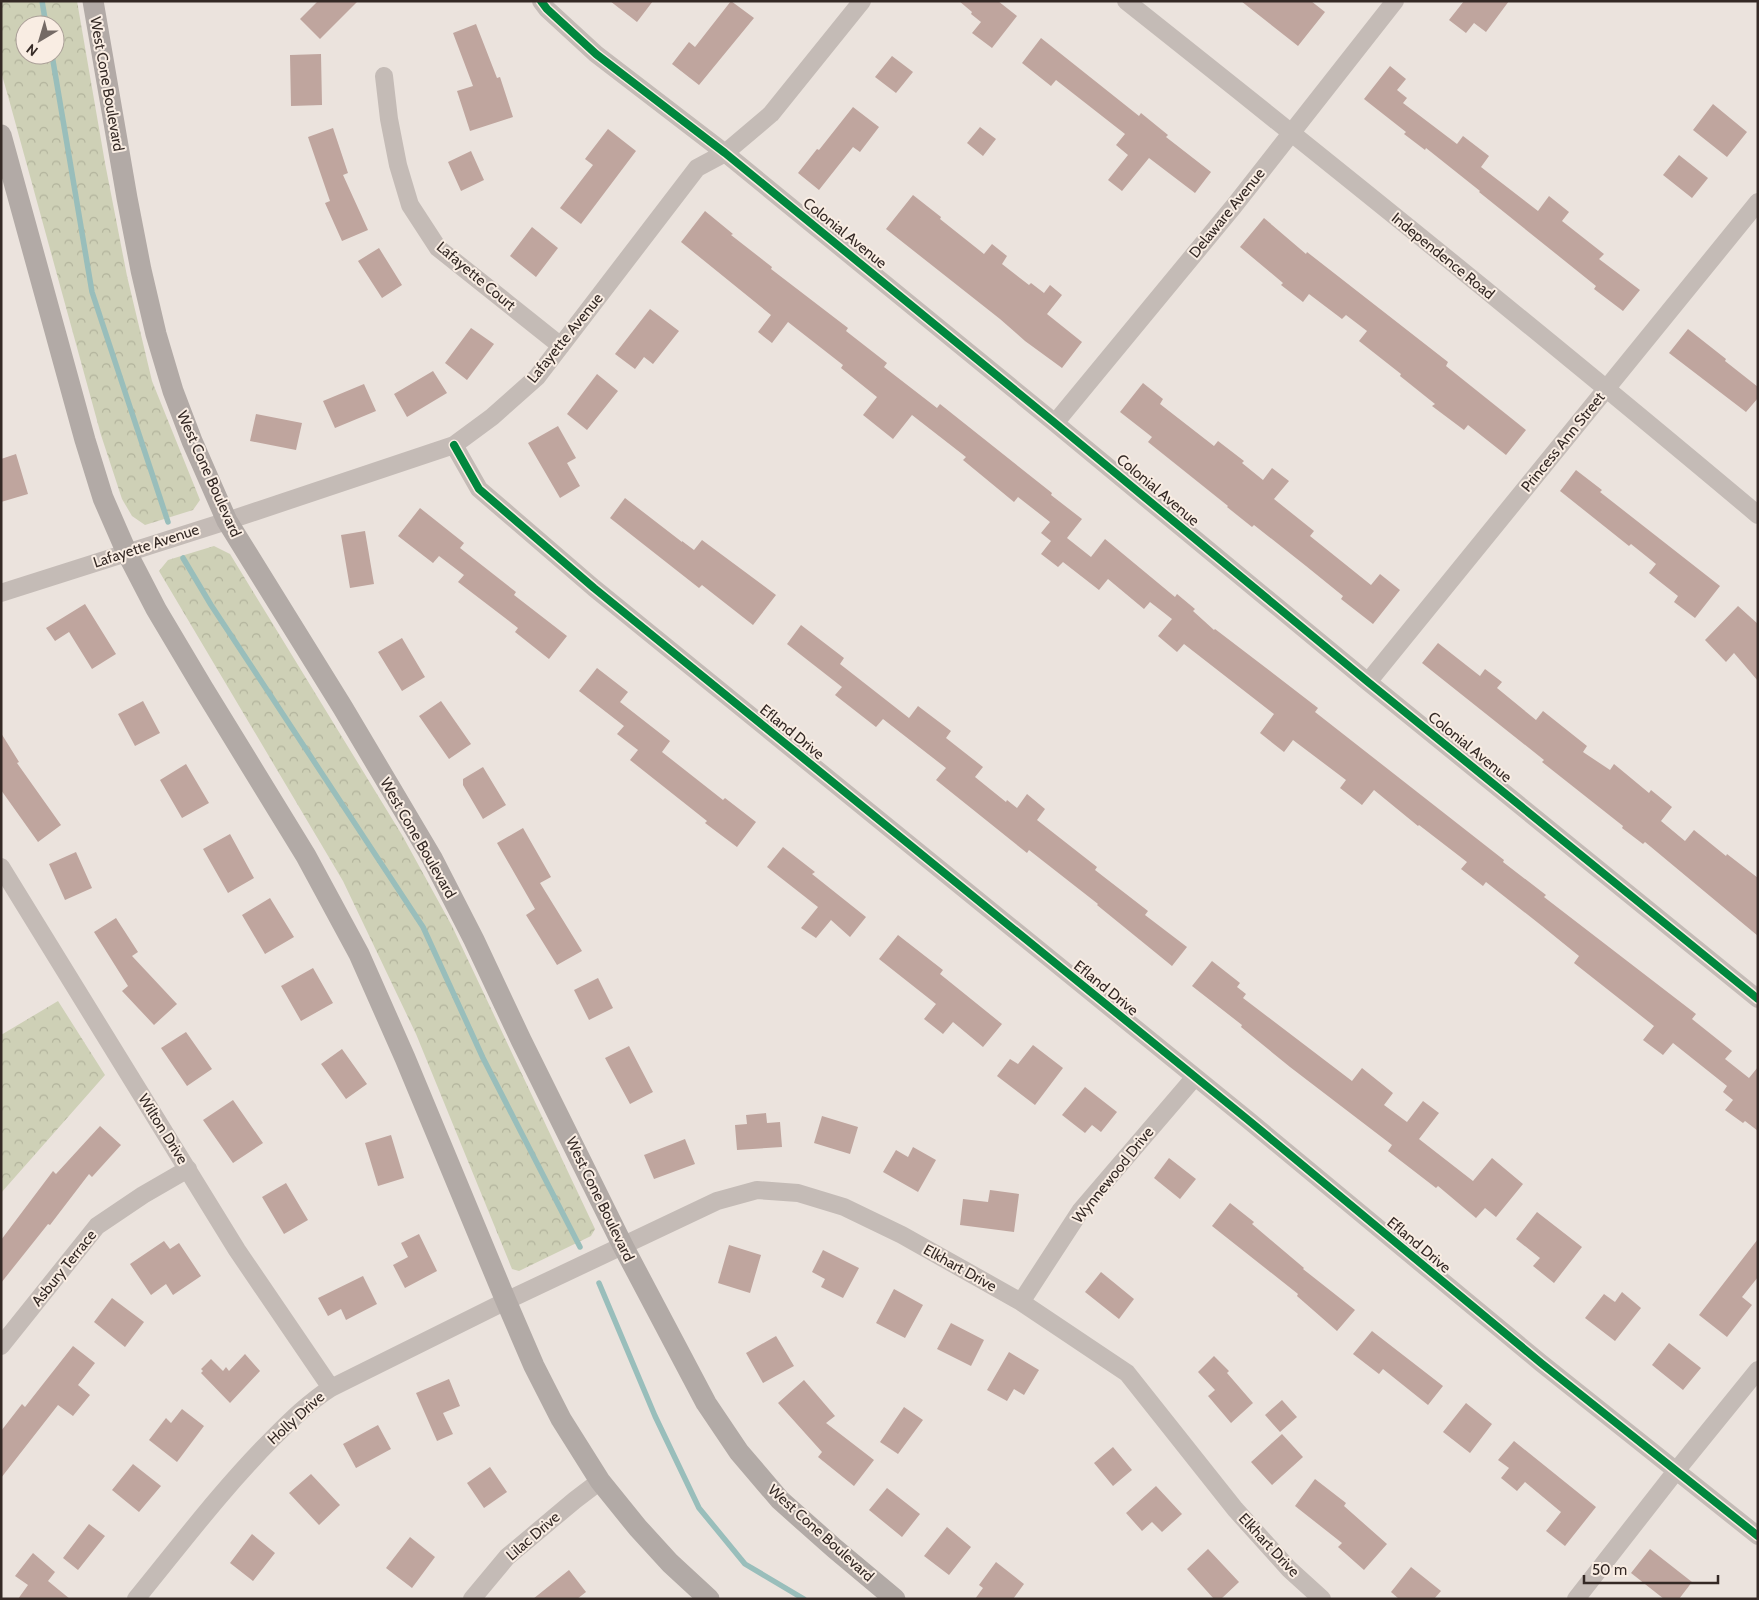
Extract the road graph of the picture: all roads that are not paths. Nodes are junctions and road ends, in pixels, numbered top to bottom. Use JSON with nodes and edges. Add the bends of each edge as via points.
{"nodes":[{"id":1,"x":93,"y":1,"type":"edge"},
{"id":2,"x":541,"y":1,"type":"edge"},
{"id":3,"x":862,"y":1,"type":"edge"},
{"id":4,"x":1126,"y":1,"type":"edge"},
{"id":5,"x":1395,"y":1,"type":"edge"},
{"id":6,"x":384,"y":76,"type":"dead end"},
{"id":7,"x":1291,"y":132,"type":"junction"},
{"id":8,"x":1,"y":135,"type":"edge"},
{"id":9,"x":725,"y":153,"type":"junction"},
{"id":10,"x":1758,"y":202,"type":"edge"},
{"id":11,"x":561,"y":346,"type":"junction"},
{"id":12,"x":1606,"y":390,"type":"junction"},
{"id":13,"x":1055,"y":422,"type":"junction"},
{"id":14,"x":454,"y":445,"type":"junction"},
{"id":15,"x":1758,"y":514,"type":"edge"},
{"id":16,"x":227,"y":521,"type":"junction"},
{"id":17,"x":126,"y":552,"type":"junction"},
{"id":18,"x":1,"y":593,"type":"edge"},
{"id":19,"x":1368,"y":682,"type":"junction"},
{"id":20,"x":3,"y":875,"type":"edge"},
{"id":21,"x":1758,"y":999,"type":"edge"},
{"id":22,"x":1194,"y":1078,"type":"junction"},
{"id":23,"x":188,"y":1169,"type":"junction"},
{"id":24,"x":622,"y":1246,"type":"junction"},
{"id":25,"x":506,"y":1301,"type":"junction"},
{"id":26,"x":1021,"y":1302,"type":"junction"},
{"id":27,"x":1,"y":1346,"type":"edge"},
{"id":28,"x":1758,"y":1370,"type":"edge"},
{"id":29,"x":331,"y":1388,"type":"junction"},
{"id":30,"x":1676,"y":1470,"type":"junction"},
{"id":31,"x":600,"y":1481,"type":"junction"},
{"id":32,"x":1758,"y":1536,"type":"edge"},
{"id":33,"x":136,"y":1599,"type":"edge"},
{"id":34,"x":472,"y":1599,"type":"edge"},
{"id":35,"x":709,"y":1599,"type":"edge"},
{"id":36,"x":895,"y":1599,"type":"edge"},
{"id":37,"x":1322,"y":1599,"type":"edge"},
{"id":38,"x":1576,"y":1599,"type":"edge"}],
"edges":[{"from":1,"to":16,"type":"main road","name":"West Cone Boulevard","via":[[127,198],[156,334],[192,441]]},
{"from":2,"to":9,"type":"street","name":"Colonial Avenue","via":[[596,54]]},
{"from":3,"to":9,"type":"street","name":"Lafayette Avenue","via":[[771,114]]},
{"from":4,"to":7,"type":"street","name":"Independence Road"},
{"from":5,"to":7,"type":"street","name":"Delaware Avenue"},
{"from":6,"to":11,"type":"street","name":"Lafayette Court","via":[[398,165],[410,205],[424,227],[438,248]]},
{"from":7,"to":12,"type":"street","name":"Independence Road"},
{"from":7,"to":13,"type":"street","name":"Delaware Avenue"},
{"from":8,"to":17,"type":"main road","via":[[85,440],[103,498]]},
{"from":9,"to":11,"type":"street","name":"Lafayette Avenue","via":[[697,168]]},
{"from":9,"to":13,"type":"street","name":"Colonial Avenue"},
{"from":10,"to":12,"type":"street","name":"Princess Ann Street"},
{"from":11,"to":14,"type":"street","name":"Lafayette Avenue","via":[[537,377]]},
{"from":12,"to":15,"type":"street","name":"Independence Road"},
{"from":12,"to":19,"type":"street","name":"Princess Ann Street"},
{"from":13,"to":19,"type":"street","name":"Colonial Avenue"},
{"from":14,"to":16,"type":"street","name":"Lafayette Avenue"},
{"from":14,"to":22,"type":"street","name":"Efland Drive","via":[[479,489],[594,588]]},
{"from":16,"to":17,"type":"street","name":"Lafayette Avenue"},
{"from":16,"to":24,"type":"main road","name":"West Cone Boulevard","via":[[432,858]]},
{"from":17,"to":18,"type":"street","name":"Lafayette Avenue"},
{"from":17,"to":25,"type":"main road","via":[[203,688],[306,856],[359,954]]},
{"from":19,"to":21,"type":"street","name":"Colonial Avenue"},
{"from":20,"to":23,"type":"street","name":"Wilton Drive"},
{"from":22,"to":26,"type":"street","name":"Wynnewood Drive","via":[[1081,1210]]},
{"from":22,"to":30,"type":"street","name":"Efland Drive","via":[[1540,1363]]},
{"from":23,"to":27,"type":"street","name":"Asbury Terrace","via":[[97,1226]]},
{"from":23,"to":29,"type":"street","name":"Wilton Drive","via":[[243,1258]]},
{"from":24,"to":25,"type":"street","name":"Elkhart Drive"},
{"from":24,"to":26,"type":"street","name":"Elkhart Drive","via":[[717,1201],[757,1190],[798,1193],[844,1207],[894,1231]]},
{"from":24,"to":36,"type":"main road","name":"West Cone Boulevard","via":[[706,1403],[739,1452],[780,1500]]},
{"from":25,"to":29,"type":"street","name":"Holly Drive"},
{"from":25,"to":31,"type":"main road","via":[[560,1419]]},
{"from":26,"to":37,"type":"street","name":"Elkhart Drive","via":[[1127,1373],[1235,1509],[1289,1569]]},
{"from":28,"to":30,"type":"street"},
{"from":29,"to":33,"type":"street","name":"Holly Drive","via":[[315,1398],[244,1467]]},
{"from":30,"to":32,"type":"street","name":"Efland Drive"},
{"from":30,"to":38,"type":"street"},
{"from":31,"to":34,"type":"street","name":"Lilac Drive","via":[[507,1557]]},
{"from":31,"to":35,"type":"main road","via":[[670,1563]]}]}
